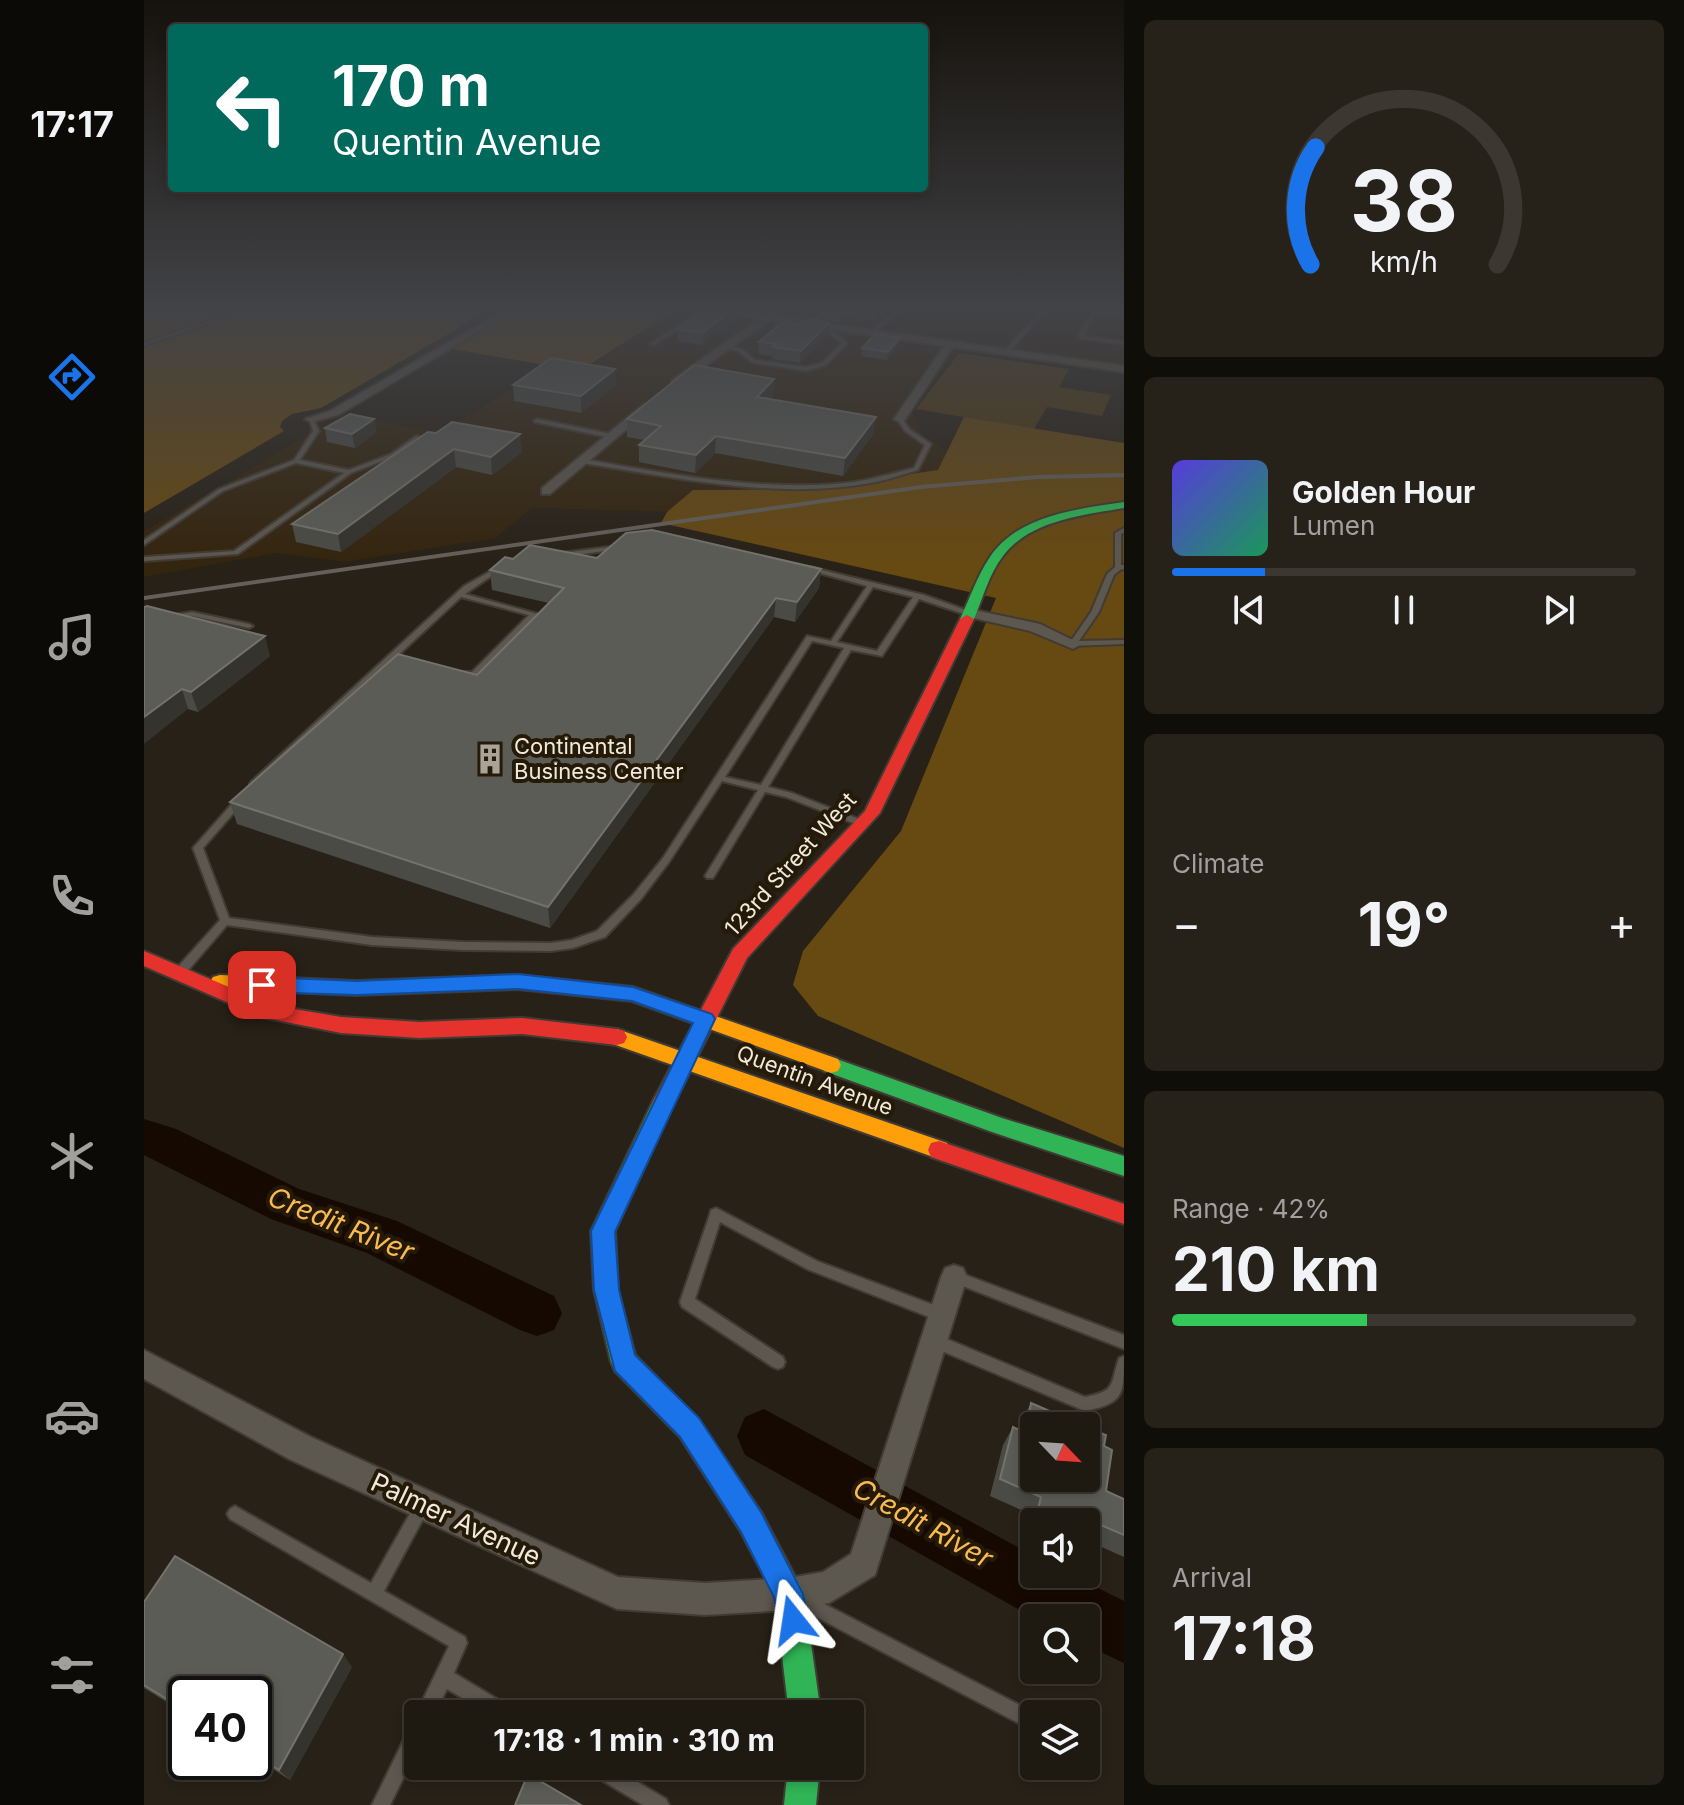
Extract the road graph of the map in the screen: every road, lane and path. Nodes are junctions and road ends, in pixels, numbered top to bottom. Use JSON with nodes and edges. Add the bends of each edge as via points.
{"nodes":[{"id":1,"x":368,"y":393,"type":"edge"},
{"id":2,"x":917,"y":393,"type":"edge"},
{"id":3,"x":656,"y":399,"type":"edge"},
{"id":4,"x":311,"y":419,"type":"joint"},
{"id":5,"x":900,"y":419,"type":"joint"},
{"id":6,"x":537,"y":421,"type":"dead end"},
{"id":7,"x":611,"y":436,"type":"junction"},
{"id":8,"x":418,"y":437,"type":"edge"},
{"id":9,"x":296,"y":461,"type":"junction"},
{"id":10,"x":582,"y":461,"type":"junction"},
{"id":11,"x":349,"y":472,"type":"junction"},
{"id":12,"x":546,"y":491,"type":"dead end"},
{"id":13,"x":1124,"y":505,"type":"edge"},
{"id":14,"x":1124,"y":530,"type":"edge"},
{"id":15,"x":144,"y":543,"type":"edge"},
{"id":16,"x":631,"y":546,"type":"edge"},
{"id":17,"x":551,"y":556,"type":"edge"},
{"id":18,"x":144,"y":559,"type":"edge"},
{"id":19,"x":510,"y":561,"type":"edge"},
{"id":20,"x":805,"y":568,"type":"edge"},
{"id":21,"x":1121,"y":568,"type":"edge"},
{"id":22,"x":872,"y":584,"type":"junction"},
{"id":23,"x":460,"y":595,"type":"junction"},
{"id":24,"x":917,"y":596,"type":"junction"},
{"id":25,"x":970,"y":613,"type":"junction"},
{"id":26,"x":168,"y":618,"type":"edge"},
{"id":27,"x":249,"y":626,"type":"dead end"},
{"id":28,"x":1124,"y":642,"type":"edge"},
{"id":29,"x":833,"y":643,"type":"junction"},
{"id":30,"x":1073,"y":644,"type":"junction"},
{"id":31,"x":849,"y":647,"type":"junction"},
{"id":32,"x":392,"y":656,"type":"junction"},
{"id":33,"x":406,"y":660,"type":"edge"},
{"id":34,"x":449,"y":671,"type":"edge"},
{"id":35,"x":719,"y":778,"type":"junction"},
{"id":36,"x":763,"y":789,"type":"junction"},
{"id":37,"x":863,"y":824,"type":"junction"},
{"id":38,"x":710,"y":876,"type":"dead end"},
{"id":39,"x":225,"y":921,"type":"junction"},
{"id":40,"x":144,"y":958,"type":"edge"},
{"id":41,"x":180,"y":972,"type":"junction"},
{"id":42,"x":203,"y":981,"type":"junction"},
{"id":43,"x":705,"y":1019,"type":"junction"},
{"id":44,"x":683,"y":1059,"type":"junction"},
{"id":45,"x":1124,"y":1166,"type":"edge"},
{"id":46,"x":1124,"y":1214,"type":"edge"},
{"id":47,"x":954,"y":1277,"type":"joint"},
{"id":48,"x":939,"y":1328,"type":"junction"},
{"id":49,"x":1124,"y":1342,"type":"edge"},
{"id":50,"x":778,"y":1362,"type":"dead end"},
{"id":51,"x":1124,"y":1363,"type":"edge"},
{"id":52,"x":144,"y":1364,"type":"edge"},
{"id":53,"x":422,"y":1504,"type":"junction"},
{"id":54,"x":235,"y":1514,"type":"dead end"},
{"id":55,"x":374,"y":1594,"type":"junction"},
{"id":56,"x":789,"y":1594,"type":"junction"},
{"id":57,"x":444,"y":1677,"type":"junction"},
{"id":58,"x":432,"y":1700,"type":"edge"},
{"id":59,"x":483,"y":1700,"type":"edge"},
{"id":60,"x":805,"y":1700,"type":"edge"},
{"id":61,"x":1020,"y":1715,"type":"edge"},
{"id":62,"x":404,"y":1758,"type":"edge"},
{"id":63,"x":618,"y":1780,"type":"edge"},
{"id":64,"x":804,"y":1780,"type":"edge"},
{"id":65,"x":381,"y":1805,"type":"edge"},
{"id":66,"x":660,"y":1805,"type":"edge"},
{"id":67,"x":800,"y":1805,"type":"edge"}],
"edges":[{"from":1,"to":4,"type":"street","via":[[334,413]]},
{"from":2,"to":5,"type":"street"},
{"from":3,"to":7,"type":"street"},
{"from":4,"to":9,"type":"lane","via":[[316,431]]},
{"from":5,"to":10,"type":"lane","via":[[928,444],[916,469],[861,483],[730,484]]},
{"from":6,"to":7,"type":"lane"},
{"from":7,"to":10,"type":"street"},
{"from":8,"to":11,"type":"lane","via":[[393,455]]},
{"from":9,"to":11,"type":"lane"},
{"from":9,"to":15,"type":"lane","via":[[221,490]]},
{"from":10,"to":12,"type":"street"},
{"from":11,"to":18,"type":"lane","via":[[236,553]]},
{"from":13,"to":25,"type":"street","name":"123rd Street West","via":[[1047,521],[1021,533],[1000,551]]},
{"from":14,"to":21,"type":"lane","via":[[1118,533]]},
{"from":16,"to":17,"type":"lane"},
{"from":19,"to":23,"type":"lane"},
{"from":20,"to":22,"type":"lane"},
{"from":21,"to":30,"type":"lane","via":[[1111,574],[1095,612]]},
{"from":22,"to":24,"type":"lane"},
{"from":22,"to":29,"type":"lane"},
{"from":23,"to":32,"type":"lane"},
{"from":23,"to":34,"type":"lane","via":[[534,614],[474,674]]},
{"from":24,"to":25,"type":"lane"},
{"from":24,"to":31,"type":"lane","via":[[879,654]]},
{"from":25,"to":30,"type":"street","via":[[1035,627]]},
{"from":25,"to":37,"type":"street","name":"123rd Street West"},
{"from":26,"to":27,"type":"lane","via":[[192,614]]},
{"from":28,"to":30,"type":"lane"},
{"from":29,"to":31,"type":"lane"},
{"from":29,"to":35,"type":"lane","via":[[810,638]]},
{"from":31,"to":36,"type":"lane"},
{"from":32,"to":33,"type":"lane"},
{"from":32,"to":39,"type":"lane","via":[[263,773],[198,848]]},
{"from":35,"to":36,"type":"lane"},
{"from":35,"to":39,"type":"lane","via":[[637,897],[601,934],[573,944],[372,941]]},
{"from":36,"to":37,"type":"lane"},
{"from":36,"to":38,"type":"lane"},
{"from":37,"to":43,"type":"street","name":"123rd Street West","via":[[740,954]]},
{"from":39,"to":41,"type":"lane"},
{"from":40,"to":41,"type":"street","name":"Quentin Avenue"},
{"from":41,"to":42,"type":"street","name":"Quentin Avenue"},
{"from":42,"to":43,"type":"street","name":"Quentin Avenue","via":[[357,988],[518,982],[633,994]]},
{"from":42,"to":44,"type":"street","name":"Quentin Avenue","via":[[268,1012],[341,1025],[420,1030],[522,1026],[611,1035]]},
{"from":43,"to":44,"type":"street","name":"123rd Street West"},
{"from":43,"to":45,"type":"street","name":"Quentin Avenue"},
{"from":44,"to":46,"type":"street","name":"Quentin Avenue"},
{"from":44,"to":56,"type":"street","name":"123rd Street West","via":[[603,1231],[606,1290],[624,1362],[689,1428],[751,1522]]},
{"from":47,"to":48,"type":"street","name":"Palmer Avenue"},
{"from":47,"to":49,"type":"lane"},
{"from":48,"to":50,"type":"lane","via":[[716,1214],[687,1302]]},
{"from":48,"to":51,"type":"lane","via":[[1085,1404],[1114,1395]]},
{"from":48,"to":56,"type":"street","name":"Palmer Avenue","via":[[864,1564],[829,1587]]},
{"from":52,"to":53,"type":"street","name":"Palmer Avenue","via":[[300,1448]]},
{"from":53,"to":55,"type":"lane"},
{"from":53,"to":56,"type":"street","name":"Palmer Avenue","via":[[617,1593],[705,1599]]},
{"from":54,"to":55,"type":"lane"},
{"from":55,"to":57,"type":"lane","via":[[459,1643]]},
{"from":56,"to":60,"type":"street","name":"123rd Street West"},
{"from":56,"to":61,"type":"lane"},
{"from":57,"to":58,"type":"lane"},
{"from":57,"to":59,"type":"lane"},
{"from":62,"to":65,"type":"lane"},
{"from":63,"to":66,"type":"lane"},
{"from":64,"to":67,"type":"street"}]}
